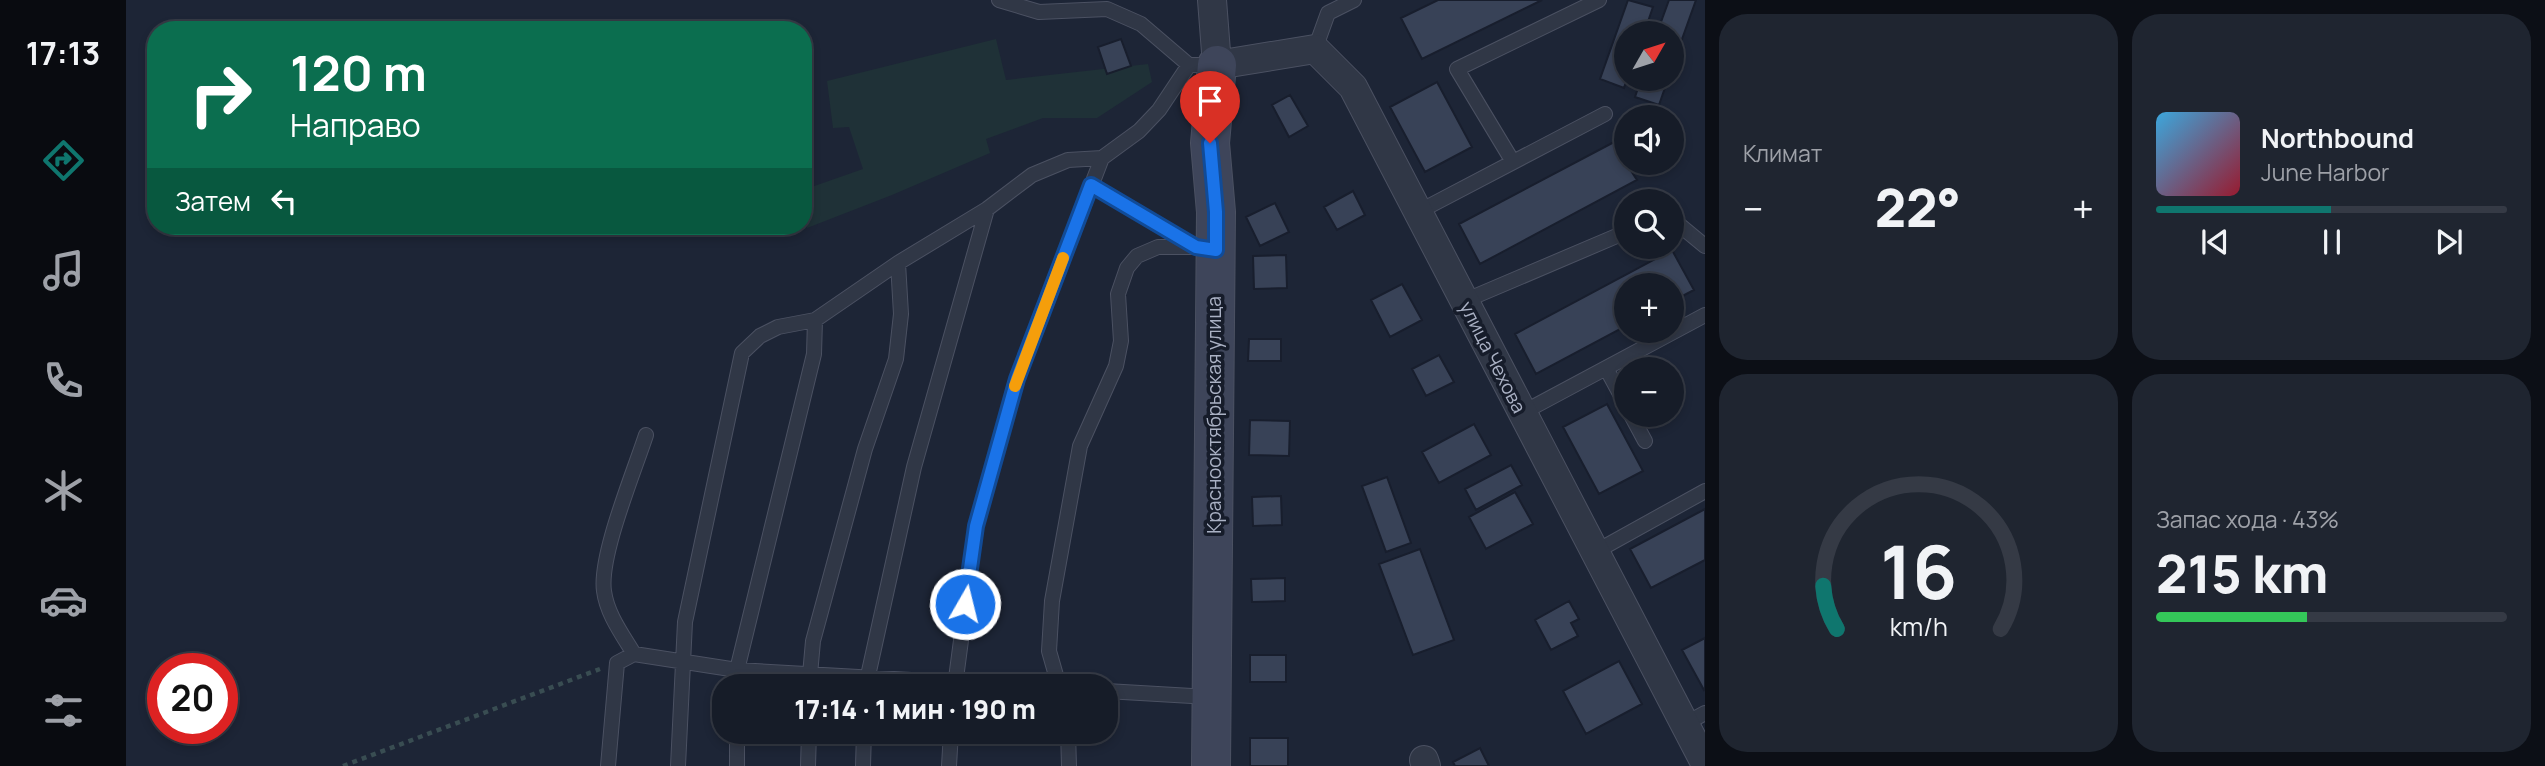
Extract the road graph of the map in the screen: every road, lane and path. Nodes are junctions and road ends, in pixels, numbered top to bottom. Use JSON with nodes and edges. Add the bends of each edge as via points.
{"nodes":[{"id":1,"x":999,"y":0,"type":"edge"},
{"id":2,"x":1212,"y":0,"type":"edge"},
{"id":3,"x":1354,"y":0,"type":"edge"},
{"id":4,"x":1599,"y":0,"type":"edge"},
{"id":5,"x":1315,"y":49,"type":"junction"},
{"id":6,"x":1203,"y":65,"type":"junction"},
{"id":7,"x":1605,"y":114,"type":"dead end"},
{"id":8,"x":1102,"y":158,"type":"junction"},
{"id":9,"x":1513,"y":162,"type":"junction"},
{"id":10,"x":1091,"y":185,"type":"junction"},
{"id":11,"x":986,"y":209,"type":"junction"},
{"id":12,"x":1418,"y":212,"type":"junction"},
{"id":13,"x":1684,"y":229,"type":"edge"},
{"id":14,"x":1614,"y":237,"type":"edge"},
{"id":15,"x":1705,"y":246,"type":"edge"},
{"id":16,"x":1206,"y":248,"type":"junction"},
{"id":17,"x":898,"y":263,"type":"junction"},
{"id":18,"x":1464,"y":300,"type":"junction"},
{"id":19,"x":1705,"y":315,"type":"edge"},
{"id":20,"x":816,"y":320,"type":"junction"},
{"id":21,"x":1606,"y":368,"type":"junction"},
{"id":22,"x":1614,"y":383,"type":"edge"},
{"id":23,"x":1522,"y":414,"type":"junction"},
{"id":24,"x":1637,"y":427,"type":"edge"},
{"id":25,"x":646,"y":435,"type":"dead end"},
{"id":26,"x":1645,"y":441,"type":"dead end"},
{"id":27,"x":1705,"y":491,"type":"edge"},
{"id":28,"x":1595,"y":552,"type":"junction"},
{"id":29,"x":634,"y":654,"type":"junction"},
{"id":30,"x":682,"y":662,"type":"junction"},
{"id":31,"x":617,"y":663,"type":"junction"},
{"id":32,"x":737,"y":670,"type":"junction"},
{"id":33,"x":737,"y":674,"type":"edge"},
{"id":34,"x":766,"y":674,"type":"edge"},
{"id":35,"x":810,"y":674,"type":"edge"},
{"id":36,"x":868,"y":674,"type":"edge"},
{"id":37,"x":956,"y":674,"type":"edge"},
{"id":38,"x":1056,"y":674,"type":"edge"},
{"id":39,"x":1118,"y":692,"type":"edge"},
{"id":40,"x":1212,"y":697,"type":"junction"},
{"id":41,"x":1695,"y":718,"type":"edge"},
{"id":42,"x":737,"y":744,"type":"edge"},
{"id":43,"x":809,"y":744,"type":"edge"},
{"id":44,"x":864,"y":744,"type":"edge"},
{"id":45,"x":950,"y":744,"type":"edge"},
{"id":46,"x":1068,"y":744,"type":"edge"},
{"id":47,"x":1705,"y":763,"type":"edge"},
{"id":48,"x":343,"y":766,"type":"edge"},
{"id":49,"x":608,"y":766,"type":"edge"},
{"id":50,"x":678,"y":766,"type":"edge"},
{"id":51,"x":737,"y":766,"type":"edge"},
{"id":52,"x":808,"y":766,"type":"edge"},
{"id":53,"x":863,"y":766,"type":"edge"},
{"id":54,"x":949,"y":766,"type":"edge"},
{"id":55,"x":1069,"y":766,"type":"edge"},
{"id":56,"x":1211,"y":766,"type":"edge"}],
"edges":[{"from":1,"to":6,"type":"lane","via":[[1039,12],[1107,9],[1141,24]]},
{"from":2,"to":6,"type":"street"},
{"from":3,"to":5,"type":"lane","via":[[1328,13]]},
{"from":4,"to":9,"type":"lane","via":[[1457,69]]},
{"from":5,"to":6,"type":"street"},
{"from":5,"to":12,"type":"street","name":"улица Чехова","via":[[1353,87]]},
{"from":6,"to":8,"type":"lane","via":[[1139,131]]},
{"from":6,"to":16,"type":"street","name":"Краснооктябрьская улица","via":[[1216,212]]},
{"from":7,"to":9,"type":"lane"},
{"from":8,"to":10,"type":"lane"},
{"from":8,"to":11,"type":"lane","via":[[1068,160],[1032,175]]},
{"from":9,"to":12,"type":"lane"},
{"from":10,"to":16,"type":"lane"},
{"from":10,"to":37,"type":"lane","via":[[1017,379],[976,526]]},
{"from":11,"to":17,"type":"lane"},
{"from":11,"to":36,"type":"lane","via":[[914,467]]},
{"from":12,"to":18,"type":"street","name":"улица Чехова"},
{"from":13,"to":15,"type":"lane"},
{"from":14,"to":18,"type":"lane"},
{"from":16,"to":38,"type":"lane","via":[[1158,247],[1137,256],[1127,268],[1118,294],[1121,341],[1116,366],[1080,446],[1052,601],[1049,651]]},
{"from":16,"to":40,"type":"street","name":"Краснооктябрьская улица"},
{"from":17,"to":20,"type":"lane"},
{"from":17,"to":35,"type":"lane","via":[[901,314],[896,359],[865,449],[813,641]]},
{"from":18,"to":23,"type":"street","name":"улица Чехова"},
{"from":19,"to":21,"type":"lane"},
{"from":20,"to":30,"type":"lane","via":[[778,327],[742,353],[685,622]]},
{"from":20,"to":32,"type":"lane","via":[[814,354]]},
{"from":21,"to":22,"type":"lane"},
{"from":21,"to":23,"type":"lane"},
{"from":23,"to":28,"type":"street","name":"улица Чехова"},
{"from":24,"to":26,"type":"lane"},
{"from":25,"to":29,"type":"lane","via":[[605,561],[603,590],[609,612]]},
{"from":27,"to":28,"type":"lane"},
{"from":28,"to":41,"type":"street","name":"улица Чехова"},
{"from":29,"to":30,"type":"lane"},
{"from":29,"to":31,"type":"lane"},
{"from":30,"to":32,"type":"lane"},
{"from":30,"to":50,"type":"lane"},
{"from":31,"to":48,"type":"path"},
{"from":31,"to":49,"type":"lane"},
{"from":32,"to":33,"type":"lane"},
{"from":32,"to":34,"type":"lane"},
{"from":39,"to":40,"type":"lane"},
{"from":40,"to":56,"type":"street","name":"Краснооктябрьская улица"},
{"from":41,"to":47,"type":"street","name":"улица Чехова"},
{"from":42,"to":51,"type":"lane"},
{"from":43,"to":52,"type":"lane"},
{"from":44,"to":53,"type":"lane"},
{"from":45,"to":54,"type":"lane"},
{"from":46,"to":55,"type":"lane"}]}
